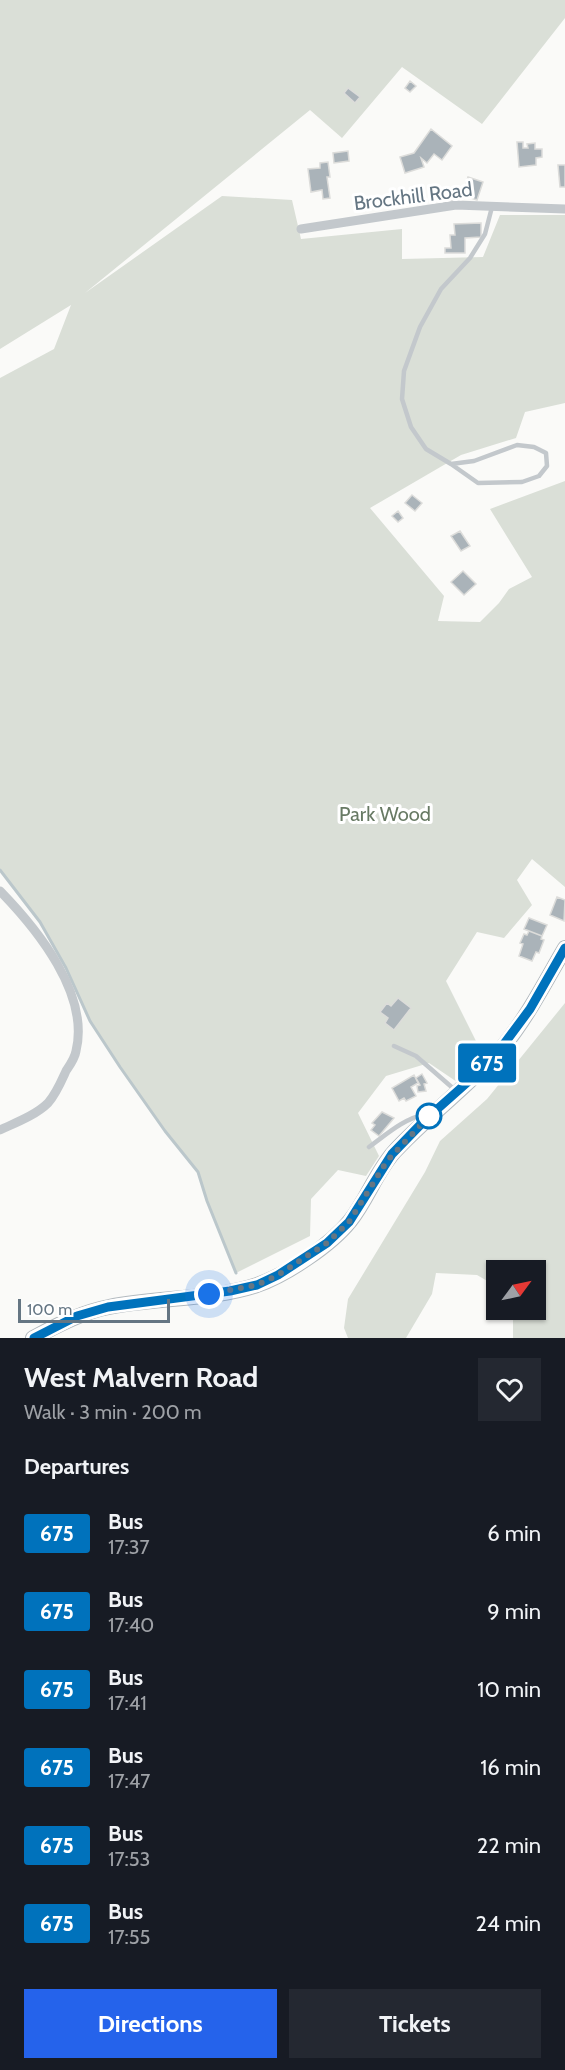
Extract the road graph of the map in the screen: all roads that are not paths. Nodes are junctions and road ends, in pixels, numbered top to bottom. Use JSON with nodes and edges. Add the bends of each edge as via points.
{"nodes":[{"id":1,"x":492,"y":207,"type":"junction"},
{"id":2,"x":565,"y":209,"type":"edge"},
{"id":3,"x":301,"y":229,"type":"dead end"},
{"id":4,"x":451,"y":464,"type":"junction"},
{"id":5,"x":0,"y":891,"type":"edge"},
{"id":6,"x":565,"y":948,"type":"edge"},
{"id":7,"x":394,"y":1046,"type":"dead end"},
{"id":8,"x":457,"y":1092,"type":"junction"},
{"id":9,"x":432,"y":1113,"type":"junction"},
{"id":10,"x":0,"y":1130,"type":"edge"},
{"id":11,"x":369,"y":1147,"type":"dead end"},
{"id":12,"x":33,"y":1338,"type":"edge"}],
"edges":[{"from":1,"to":2,"type":"street","name":"Brockhill Road"},
{"from":1,"to":3,"type":"street","name":"Brockhill Road","via":[[456,205]]},
{"from":1,"to":4,"type":"lane","via":[[485,234],[470,258],[441,289],[420,327],[404,371],[402,399],[411,427],[426,448]]},
{"from":4,"to":4,"type":"lane","via":[[474,461],[517,445],[546,453],[547,466],[539,476],[522,482],[478,483]]},
{"from":5,"to":10,"type":"street","via":[[50,952],[70,991],[78,1021],[76,1051],[47,1104]]},
{"from":6,"to":8,"type":"main road","via":[[518,1027]]},
{"from":7,"to":8,"type":"lane","via":[[416,1056]]},
{"from":8,"to":9,"type":"main road"},
{"from":9,"to":11,"type":"lane","via":[[409,1119]]},
{"from":9,"to":12,"type":"main road","via":[[387,1161],[327,1243],[305,1258],[257,1285],[108,1307],[77,1316]]}]}
